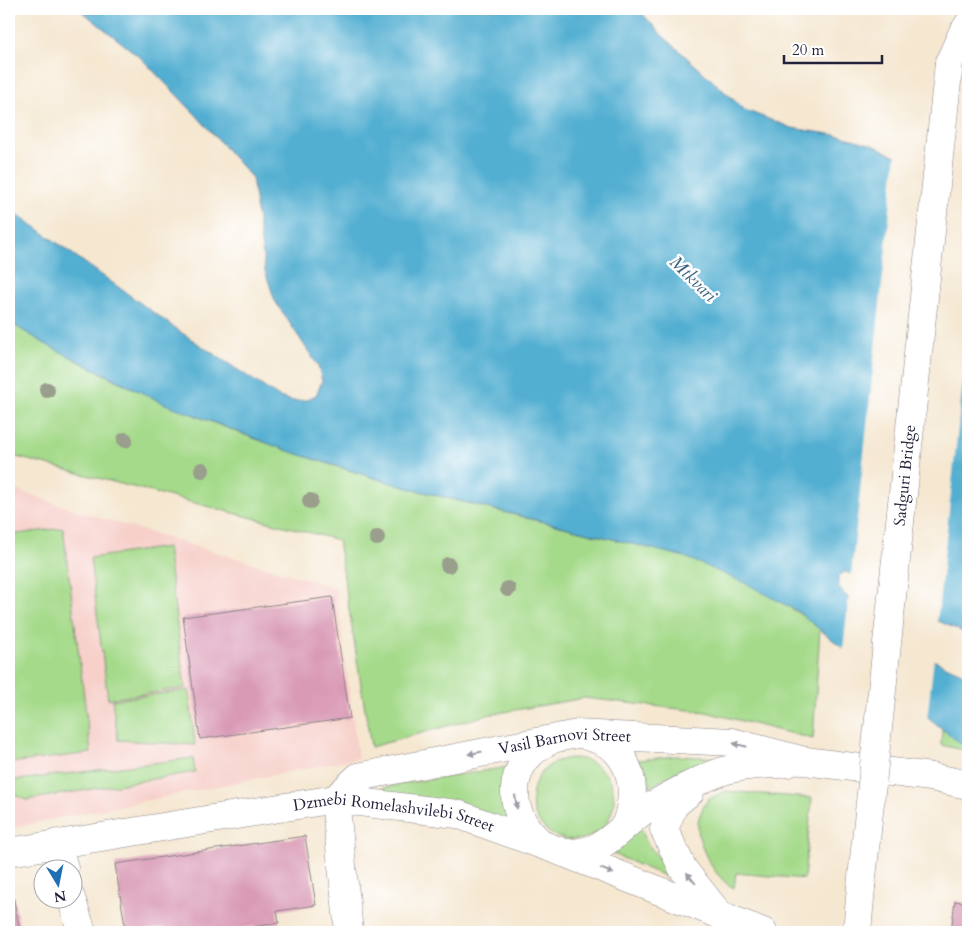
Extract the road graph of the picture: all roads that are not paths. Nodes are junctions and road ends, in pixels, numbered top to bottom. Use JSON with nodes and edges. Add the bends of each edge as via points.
{"nodes":[{"id":1,"x":968,"y":26,"type":"edge"},
{"id":2,"x":567,"y":736,"type":"junction"},
{"id":3,"x":805,"y":761,"type":"junction"},
{"id":4,"x":968,"y":786,"type":"edge"},
{"id":5,"x":335,"y":799,"type":"junction"},
{"id":6,"x":649,"y":807,"type":"junction"},
{"id":7,"x":553,"y":849,"type":"junction"},
{"id":8,"x":9,"y":852,"type":"edge"},
{"id":9,"x":61,"y":856,"type":"edge"},
{"id":10,"x":74,"y":908,"type":"edge"},
{"id":11,"x":720,"y":924,"type":"edge"},
{"id":12,"x":82,"y":932,"type":"edge"},
{"id":13,"x":349,"y":932,"type":"edge"},
{"id":14,"x":763,"y":932,"type":"edge"},
{"id":15,"x":857,"y":932,"type":"edge"}],
"edges":[{"from":1,"to":15,"type":"street","name":"Sadguri Bridge","bridge":true,"via":[[949,63]]},
{"from":3,"to":2,"type":"street","name":"Vasil Barnovi Street","one_way":true,"via":[[732,742]]},
{"from":2,"to":5,"type":"street","name":"Vasil Barnovi Street","one_way":true,"via":[[358,777]]},
{"from":2,"to":6,"type":"street","via":[[597,739],[615,750]]},
{"from":2,"to":7,"type":"street","one_way":true,"via":[[539,746],[525,760],[516,778],[514,797],[518,817],[529,834]]},
{"from":3,"to":4,"type":"street","name":"Vasil Barnovi Street"},
{"from":3,"to":6,"type":"street","name":"Vasil Barnovi Street","via":[[728,769],[705,780],[674,804]]},
{"from":5,"to":7,"type":"street","name":"Dzmebi Romelashvilebi Street","via":[[457,814]]},
{"from":5,"to":9,"type":"street","name":"Dzmebi Romelashvilebi Street"},
{"from":5,"to":13,"type":"street"},
{"from":6,"to":7,"type":"street","via":[[633,805],[615,838],[599,848],[581,854]]},
{"from":11,"to":6,"type":"street","one_way":true,"via":[[683,869]]},
{"from":7,"to":11,"type":"street","name":"Dzmebi Romelashvilebi Street","one_way":true},
{"from":8,"to":9,"type":"street","name":"Dzmebi Romelashvilebi Street"},
{"from":10,"to":12,"type":"street"},
{"from":11,"to":14,"type":"street","name":"Dzmebi Romelashvilebi Street"}]}
